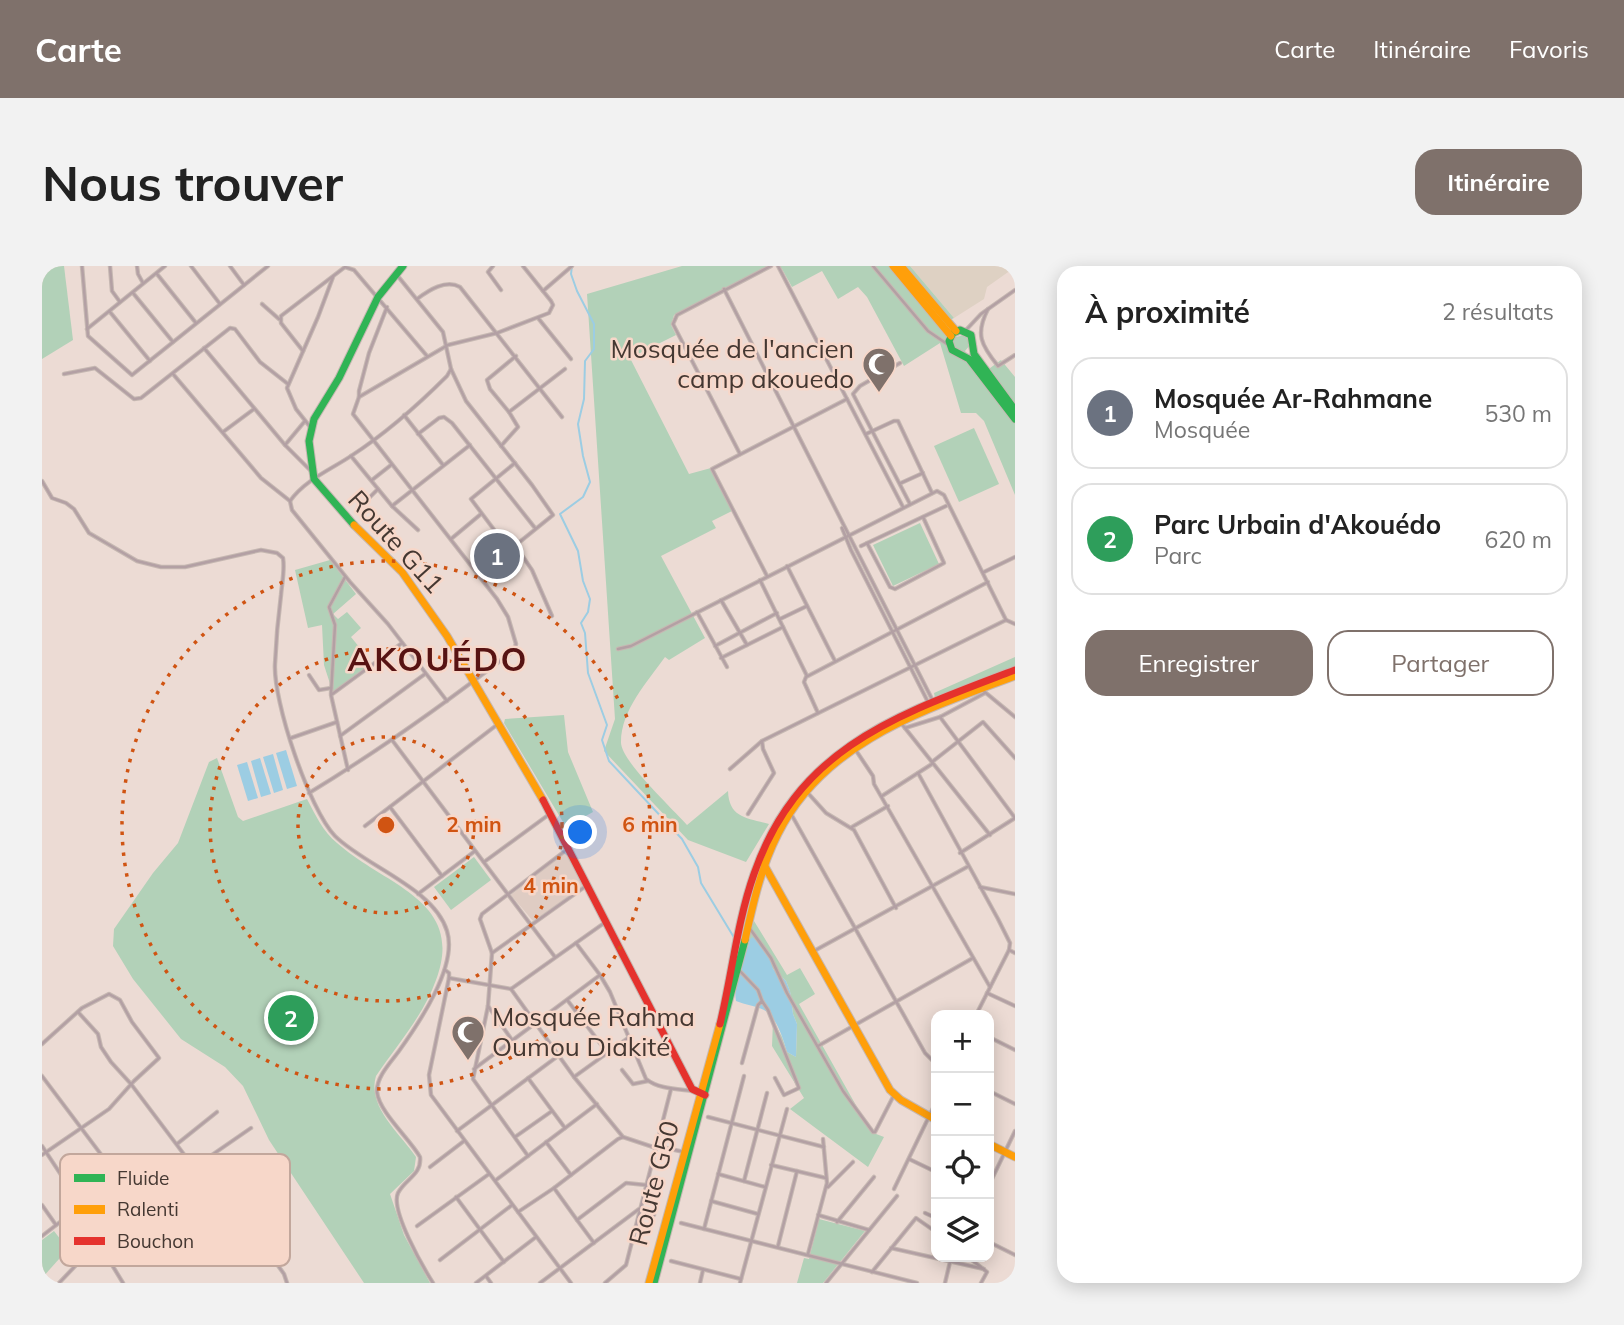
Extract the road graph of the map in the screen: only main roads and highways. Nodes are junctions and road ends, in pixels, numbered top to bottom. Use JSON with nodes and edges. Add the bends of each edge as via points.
{"nodes":[{"id":1,"x":403,"y":266,"type":"edge"},
{"id":2,"x":893,"y":266,"type":"edge"},
{"id":3,"x":901,"y":266,"type":"edge"},
{"id":4,"x":961,"y":333,"type":"junction"},
{"id":5,"x":972,"y":348,"type":"junction"},
{"id":6,"x":963,"y":354,"type":"junction"},
{"id":7,"x":1015,"y":410,"type":"edge"},
{"id":8,"x":1015,"y":419,"type":"edge"},
{"id":9,"x":1015,"y":670,"type":"edge"},
{"id":10,"x":1015,"y":676,"type":"edge"},
{"id":11,"x":981,"y":689,"type":"junction"},
{"id":12,"x":932,"y":706,"type":"junction"},
{"id":13,"x":853,"y":746,"type":"junction"},
{"id":14,"x":804,"y":789,"type":"junction"},
{"id":15,"x":761,"y":863,"type":"junction"},
{"id":16,"x":740,"y":949,"type":"junction"},
{"id":17,"x":700,"y":1093,"type":"junction"},
{"id":18,"x":931,"y":1117,"type":"edge"},
{"id":19,"x":994,"y":1146,"type":"edge"},
{"id":20,"x":1015,"y":1157,"type":"edge"},
{"id":21,"x":651,"y":1283,"type":"edge"}],
"edges":[{"from":1,"to":17,"type":"main road","name":"Route G11","via":[[378,297],[311,428],[314,476],[342,513],[402,572],[435,618],[551,813]]},
{"from":2,"to":4,"type":"main road"},
{"from":3,"to":4,"type":"main road"},
{"from":4,"to":5,"type":"main road","via":[[973,339]]},
{"from":4,"to":6,"type":"main road","via":[[950,346]]},
{"from":5,"to":6,"type":"main road"},
{"from":5,"to":7,"type":"main road"},
{"from":6,"to":8,"type":"main road"},
{"from":9,"to":11,"type":"main road"},
{"from":10,"to":11,"type":"main road"},
{"from":11,"to":12,"type":"main road"},
{"from":12,"to":13,"type":"main road","via":[[903,725]]},
{"from":12,"to":13,"type":"main road","via":[[885,723]]},
{"from":13,"to":14,"type":"main road","via":[[834,756]]},
{"from":14,"to":15,"type":"main road"},
{"from":14,"to":15,"type":"main road","via":[[776,825]]},
{"from":15,"to":16,"type":"main road"},
{"from":15,"to":16,"type":"main road","via":[[751,886]]},
{"from":15,"to":18,"type":"main road","via":[[894,1095]]},
{"from":16,"to":17,"type":"main road"},
{"from":16,"to":17,"type":"main road"},
{"from":17,"to":21,"type":"main road","name":"Route G50"},
{"from":17,"to":21,"type":"main road","name":"Route G50"},
{"from":19,"to":20,"type":"main road"}]}
